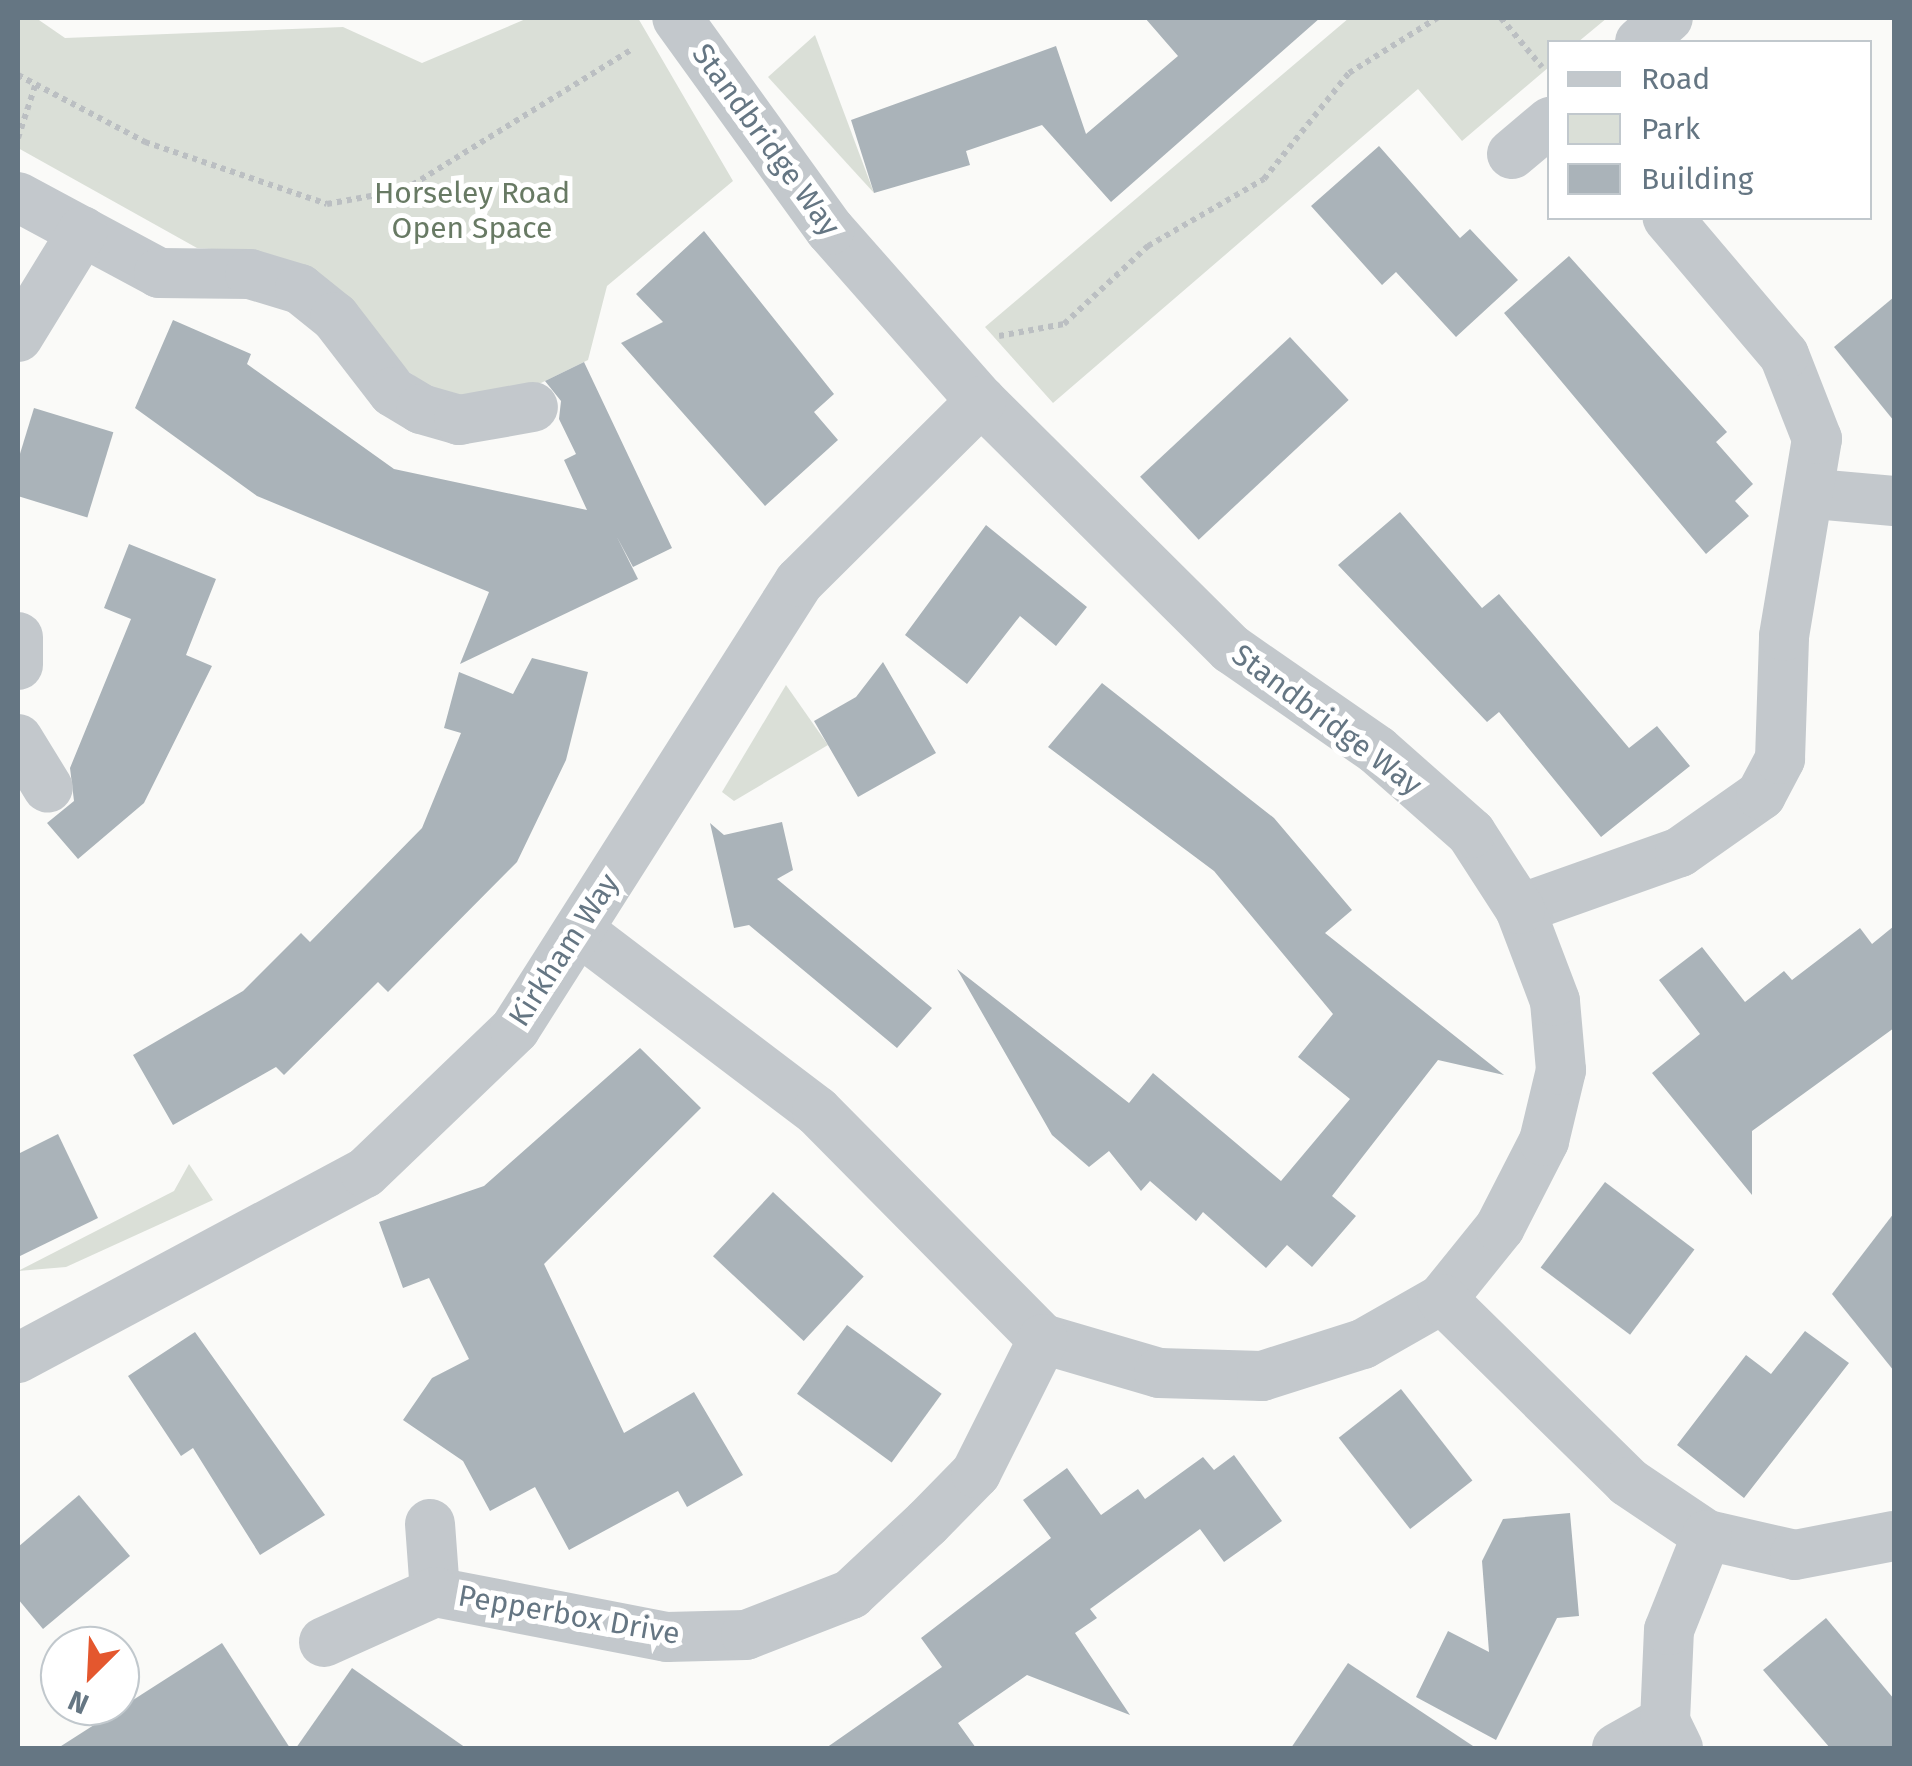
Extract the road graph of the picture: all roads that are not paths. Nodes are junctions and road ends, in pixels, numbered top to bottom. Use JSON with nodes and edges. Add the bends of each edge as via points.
{"nodes":[{"id":1,"x":1668,"y":18,"type":"edge"},
{"id":2,"x":678,"y":19,"type":"edge"},
{"id":3,"x":1642,"y":40,"type":"edge"},
{"id":4,"x":1547,"y":125,"type":"edge"},
{"id":5,"x":1512,"y":154,"type":"dead end"},
{"id":6,"x":18,"y":197,"type":"edge"},
{"id":7,"x":1670,"y":220,"type":"edge"},
{"id":8,"x":82,"y":232,"type":"junction"},
{"id":9,"x":18,"y":337,"type":"edge"},
{"id":10,"x":970,"y":387,"type":"junction"},
{"id":11,"x":534,"y":407,"type":"dead end"},
{"id":12,"x":1815,"y":494,"type":"junction"},
{"id":13,"x":1894,"y":501,"type":"edge"},
{"id":14,"x":18,"y":638,"type":"edge"},
{"id":15,"x":18,"y":664,"type":"edge"},
{"id":16,"x":18,"y":740,"type":"edge"},
{"id":17,"x":48,"y":788,"type":"dead end"},
{"id":18,"x":1520,"y":908,"type":"junction"},
{"id":19,"x":581,"y":932,"type":"junction"},
{"id":20,"x":1442,"y":1298,"type":"junction"},
{"id":21,"x":1042,"y":1339,"type":"junction"},
{"id":22,"x":18,"y":1358,"type":"edge"},
{"id":23,"x":430,"y":1524,"type":"dead end"},
{"id":24,"x":1707,"y":1535,"type":"junction"},
{"id":25,"x":1894,"y":1536,"type":"edge"},
{"id":26,"x":436,"y":1592,"type":"junction"},
{"id":27,"x":324,"y":1642,"type":"dead end"},
{"id":28,"x":1672,"y":1735,"type":"edge"},
{"id":29,"x":1617,"y":1748,"type":"edge"}],
"edges":[{"from":1,"to":3,"type":"street"},
{"from":2,"to":10,"type":"street","name":"Standbridge Way","via":[[830,230]]},
{"from":4,"to":5,"type":"street"},
{"from":6,"to":8,"type":"street"},
{"from":7,"to":12,"type":"street","via":[[1784,355],[1818,439]]},
{"from":8,"to":9,"type":"street"},
{"from":8,"to":11,"type":"street","via":[[159,274],[250,274],[300,288],[335,317],[393,392],[421,409],[459,420]]},
{"from":10,"to":18,"type":"street","name":"Standbridge Way","via":[[1231,649],[1376,750],[1471,832]]},
{"from":10,"to":19,"type":"street","name":"Kirkham Way","via":[[799,582]]},
{"from":12,"to":13,"type":"street"},
{"from":12,"to":18,"type":"street","via":[[1784,636],[1780,759],[1761,795],[1680,852]]},
{"from":14,"to":15,"type":"street"},
{"from":16,"to":17,"type":"street"},
{"from":18,"to":20,"type":"street","name":"Standbridge Way","via":[[1555,1001],[1561,1070],[1544,1141],[1500,1227]]},
{"from":19,"to":21,"type":"street","name":"Standbridge Way","via":[[817,1111]]},
{"from":19,"to":22,"type":"street","name":"Kirkham Way","via":[[515,1028],[365,1173]]},
{"from":20,"to":21,"type":"street","name":"Standbridge Way","via":[[1364,1344],[1262,1376],[1158,1372]]},
{"from":20,"to":24,"type":"street","via":[[1628,1482]]},
{"from":21,"to":26,"type":"street","name":"Pepperbox Drive","via":[[976,1473],[851,1594],[746,1635],[667,1637]]},
{"from":23,"to":26,"type":"street","name":"Pepperbox Drive"},
{"from":24,"to":25,"type":"street","via":[[1794,1555]]},
{"from":24,"to":28,"type":"street","via":[[1669,1630]]},
{"from":26,"to":27,"type":"street","name":"Pepperbox Drive"},
{"from":28,"to":29,"type":"street"}]}
